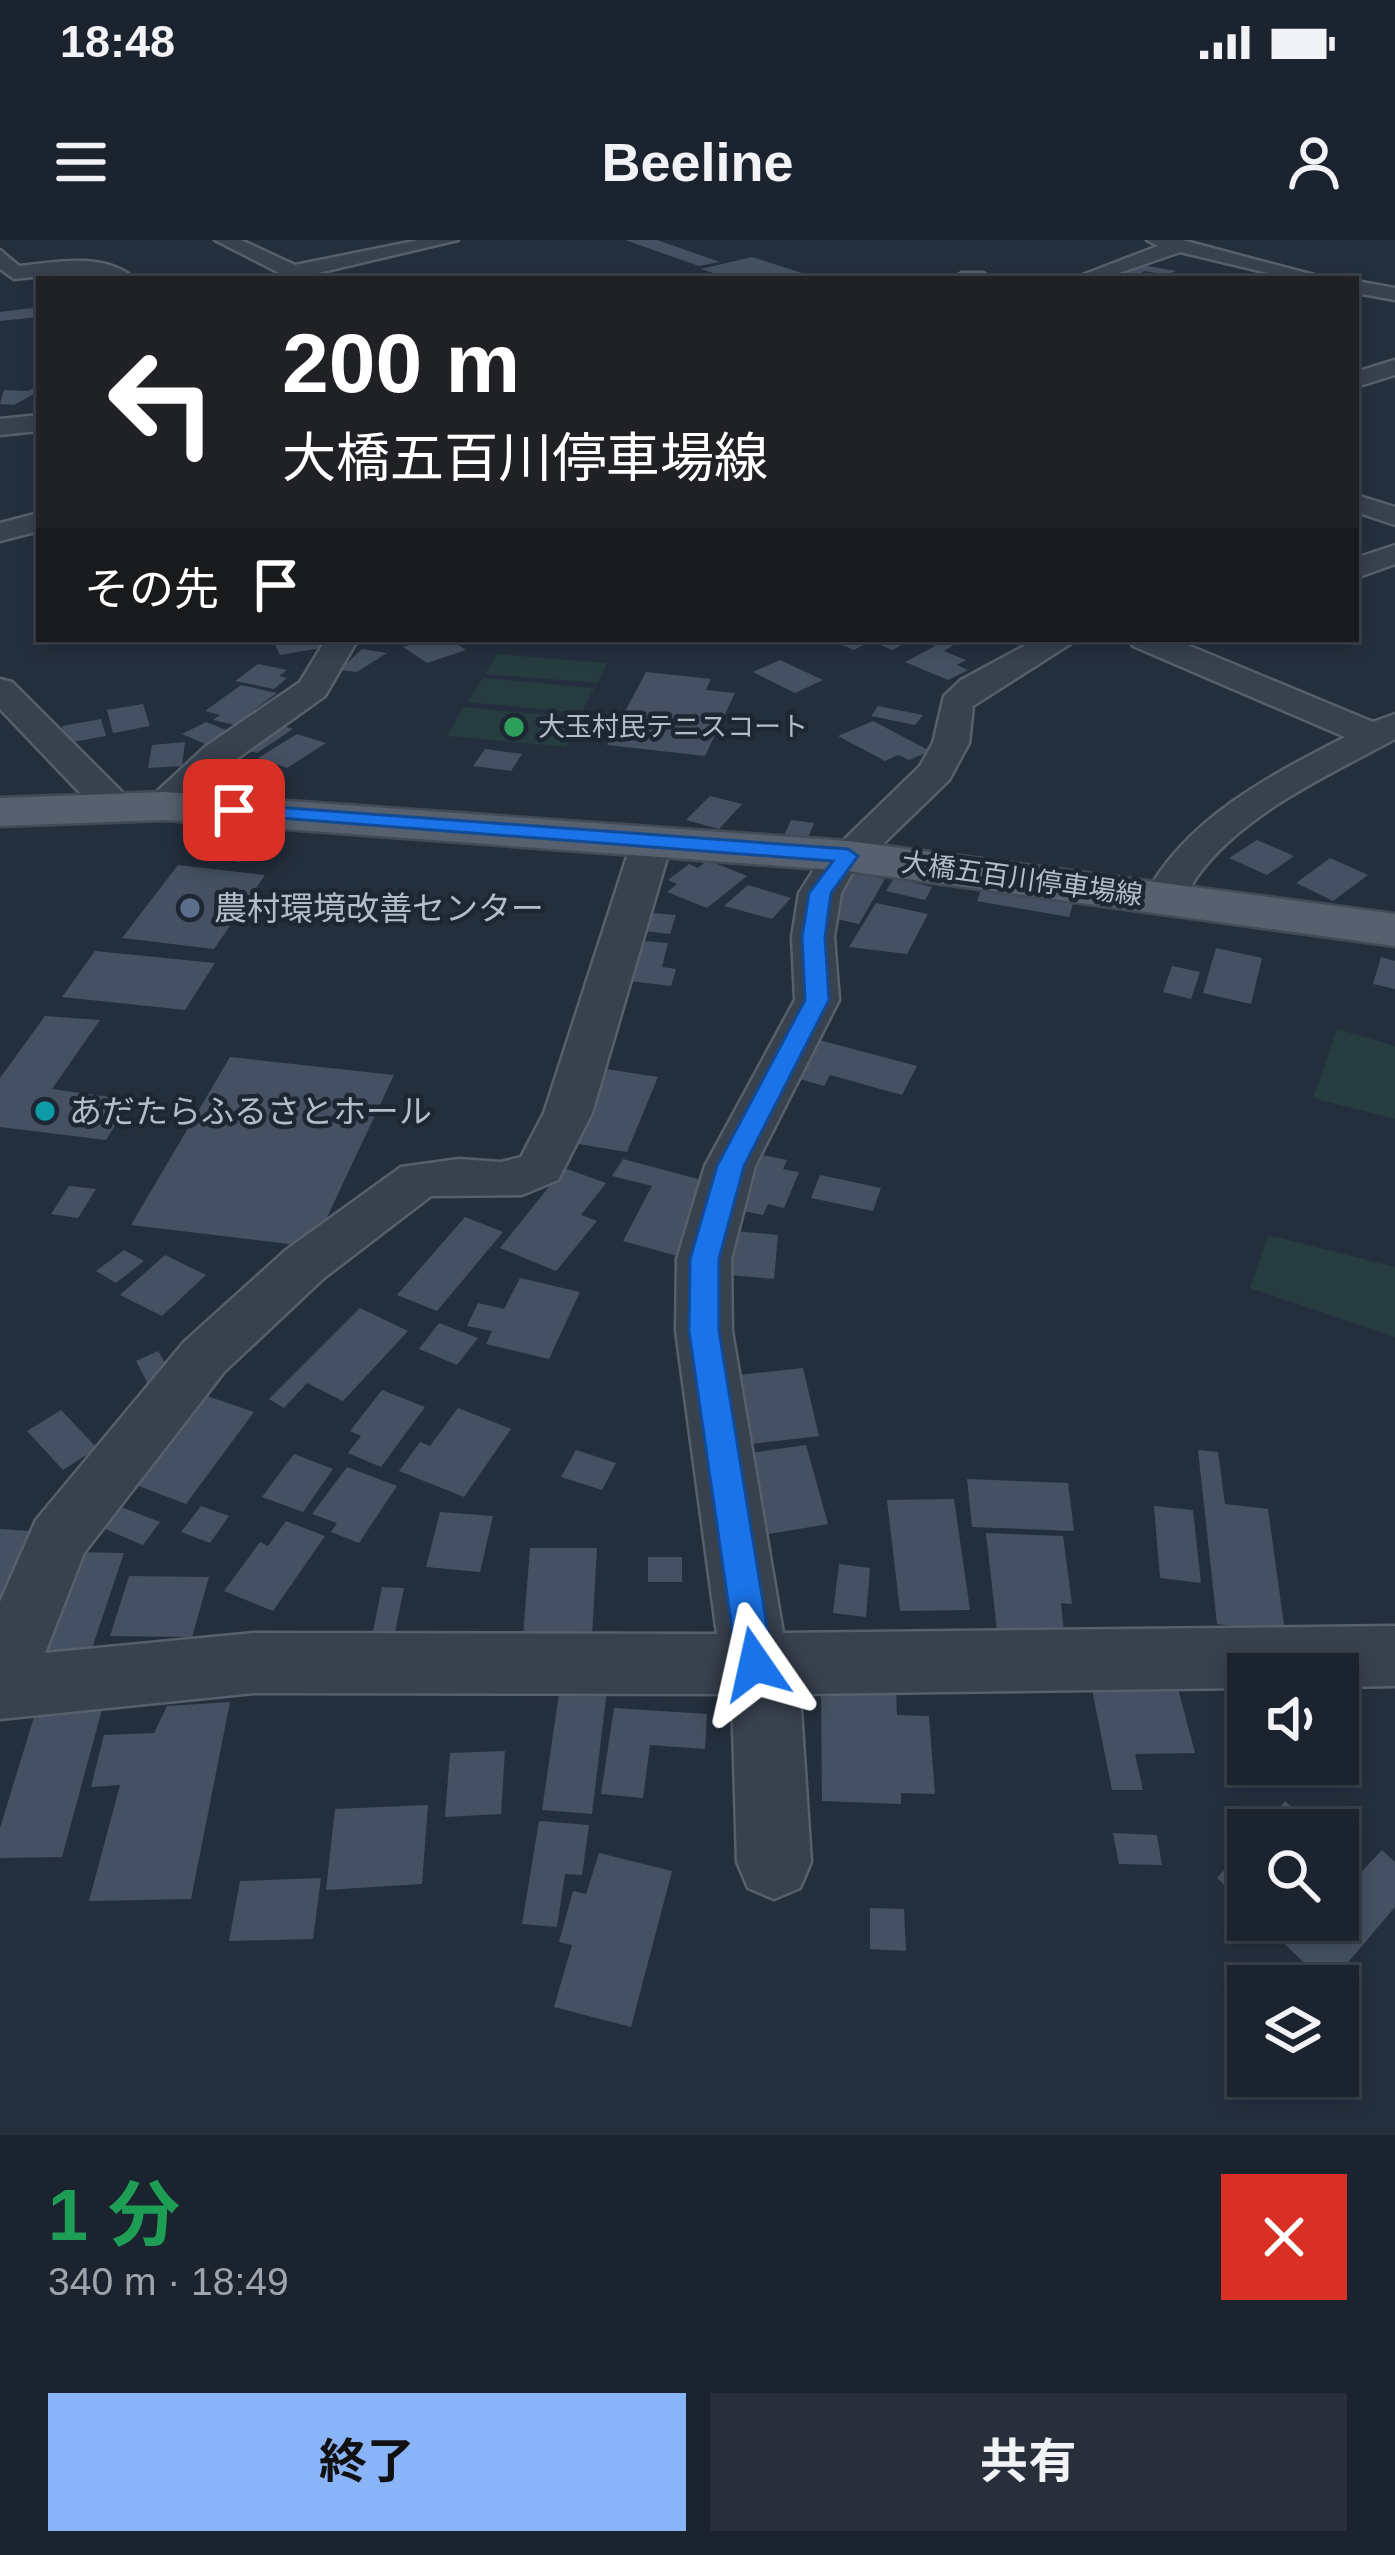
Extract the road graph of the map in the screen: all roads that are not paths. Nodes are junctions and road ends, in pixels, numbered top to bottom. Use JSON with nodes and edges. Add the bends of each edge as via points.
{"nodes":[{"id":1,"x":225,"y":240,"type":"edge"},
{"id":2,"x":448,"y":240,"type":"edge"},
{"id":3,"x":1167,"y":243,"type":"edge"},
{"id":4,"x":5,"y":268,"type":"edge"},
{"id":5,"x":301,"y":275,"type":"edge"},
{"id":6,"x":118,"y":276,"type":"edge"},
{"id":7,"x":1084,"y":276,"type":"edge"},
{"id":8,"x":1306,"y":276,"type":"edge"},
{"id":9,"x":1359,"y":288,"type":"edge"},
{"id":10,"x":1395,"y":294,"type":"edge"},
{"id":11,"x":1395,"y":367,"type":"edge"},
{"id":12,"x":1359,"y":379,"type":"edge"},
{"id":13,"x":36,"y":423,"type":"edge"},
{"id":14,"x":0,"y":427,"type":"edge"},
{"id":15,"x":1359,"y":504,"type":"edge"},
{"id":16,"x":1395,"y":516,"type":"edge"},
{"id":17,"x":36,"y":523,"type":"edge"},
{"id":18,"x":0,"y":532,"type":"edge"},
{"id":19,"x":1395,"y":554,"type":"edge"},
{"id":20,"x":1359,"y":568,"type":"edge"},
{"id":21,"x":340,"y":642,"type":"edge"},
{"id":22,"x":1056,"y":642,"type":"edge"},
{"id":23,"x":1153,"y":642,"type":"edge"},
{"id":24,"x":8,"y":708,"type":"edge"},
{"id":25,"x":1384,"y":730,"type":"edge"},
{"id":26,"x":140,"y":808,"type":"junction"},
{"id":27,"x":0,"y":812,"type":"edge"},
{"id":28,"x":652,"y":841,"type":"junction"},
{"id":29,"x":848,"y":856,"type":"junction"},
{"id":30,"x":1165,"y":898,"type":"junction"},
{"id":31,"x":1395,"y":930,"type":"edge"},
{"id":32,"x":1395,"y":1656,"type":"edge"},
{"id":33,"x":760,"y":1664,"type":"junction"},
{"id":34,"x":0,"y":1685,"type":"edge"},
{"id":35,"x":774,"y":1862,"type":"dead end"}],
"edges":[{"from":1,"to":5,"type":"street"},
{"from":2,"to":5,"type":"street"},
{"from":3,"to":7,"type":"street"},
{"from":3,"to":8,"type":"street"},
{"from":4,"to":6,"type":"street","via":[[96,267]]},
{"from":9,"to":10,"type":"street"},
{"from":11,"to":12,"type":"street"},
{"from":13,"to":14,"type":"street"},
{"from":15,"to":16,"type":"street"},
{"from":17,"to":18,"type":"street"},
{"from":19,"to":20,"type":"street"},
{"from":21,"to":26,"type":"street","via":[[313,688]]},
{"from":22,"to":29,"type":"street","via":[[956,703],[951,743],[936,772]]},
{"from":23,"to":25,"type":"street"},
{"from":24,"to":26,"type":"street"},
{"from":25,"to":30,"type":"street","via":[[1222,826],[1168,882]]},
{"from":26,"to":27,"type":"main road","name":"大橋五百川停車場線"},
{"from":26,"to":28,"type":"main road","name":"大橋五百川停車場線"},
{"from":28,"to":29,"type":"main road","name":"大橋五百川停車場線"},
{"from":28,"to":34,"type":"street","via":[[568,1113],[540,1168],[501,1180],[419,1179],[305,1264],[204,1357],[58,1539]]},
{"from":29,"to":30,"type":"main road","name":"大橋五百川停車場線"},
{"from":29,"to":33,"type":"street","via":[[820,893],[817,1000],[730,1166],[704,1259],[704,1331]]},
{"from":30,"to":31,"type":"main road","name":"大橋五百川停車場線"},
{"from":32,"to":33,"type":"street"},
{"from":33,"to":34,"type":"street","via":[[254,1663]]},
{"from":33,"to":35,"type":"street"}]}
